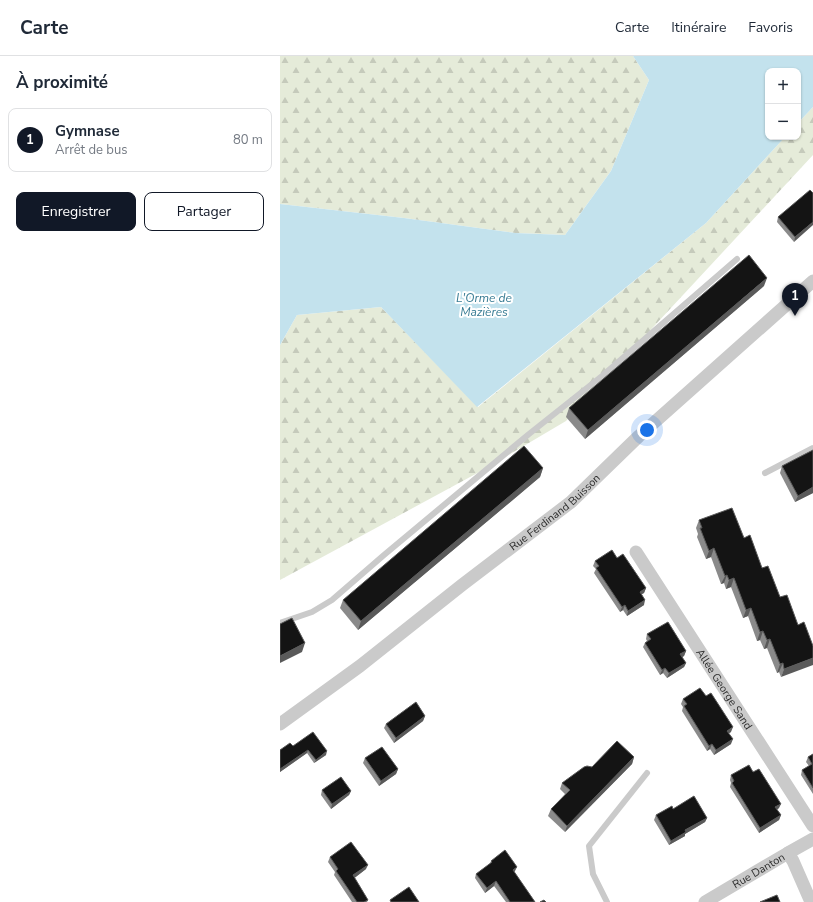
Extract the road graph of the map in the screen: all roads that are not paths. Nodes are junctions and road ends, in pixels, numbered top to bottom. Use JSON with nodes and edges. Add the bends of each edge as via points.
{"nodes":[{"id":1,"x":737,"y":258,"type":"dead end"},
{"id":2,"x":813,"y":281,"type":"edge"},
{"id":3,"x":813,"y":448,"type":"edge"},
{"id":4,"x":766,"y":473,"type":"dead end"},
{"id":5,"x":636,"y":552,"type":"dead end"},
{"id":6,"x":280,"y":623,"type":"edge"},
{"id":7,"x":280,"y":724,"type":"edge"},
{"id":8,"x":647,"y":773,"type":"dead end"},
{"id":9,"x":813,"y":826,"type":"edge"},
{"id":10,"x":813,"y":839,"type":"edge"},
{"id":11,"x":788,"y":853,"type":"junction"},
{"id":12,"x":721,"y":898,"type":"edge"},
{"id":13,"x":607,"y":902,"type":"edge"},
{"id":14,"x":705,"y":902,"type":"edge"},
{"id":15,"x":811,"y":902,"type":"edge"}],
"edges":[{"from":1,"to":6,"type":"lane","via":[[602,376],[332,600],[312,612]]},
{"from":2,"to":7,"type":"street","name":"Rue Ferdinand Buisson","via":[[639,436],[571,502],[360,666]]},
{"from":3,"to":4,"type":"lane"},
{"from":5,"to":9,"type":"street","name":"Allée George Sand"},
{"from":8,"to":13,"type":"lane","via":[[589,846],[593,874]]},
{"from":10,"to":11,"type":"street","name":"Rue Danton"},
{"from":11,"to":12,"type":"street","name":"Rue Danton"},
{"from":11,"to":15,"type":"street"},
{"from":12,"to":14,"type":"street","name":"Rue Danton"}]}
